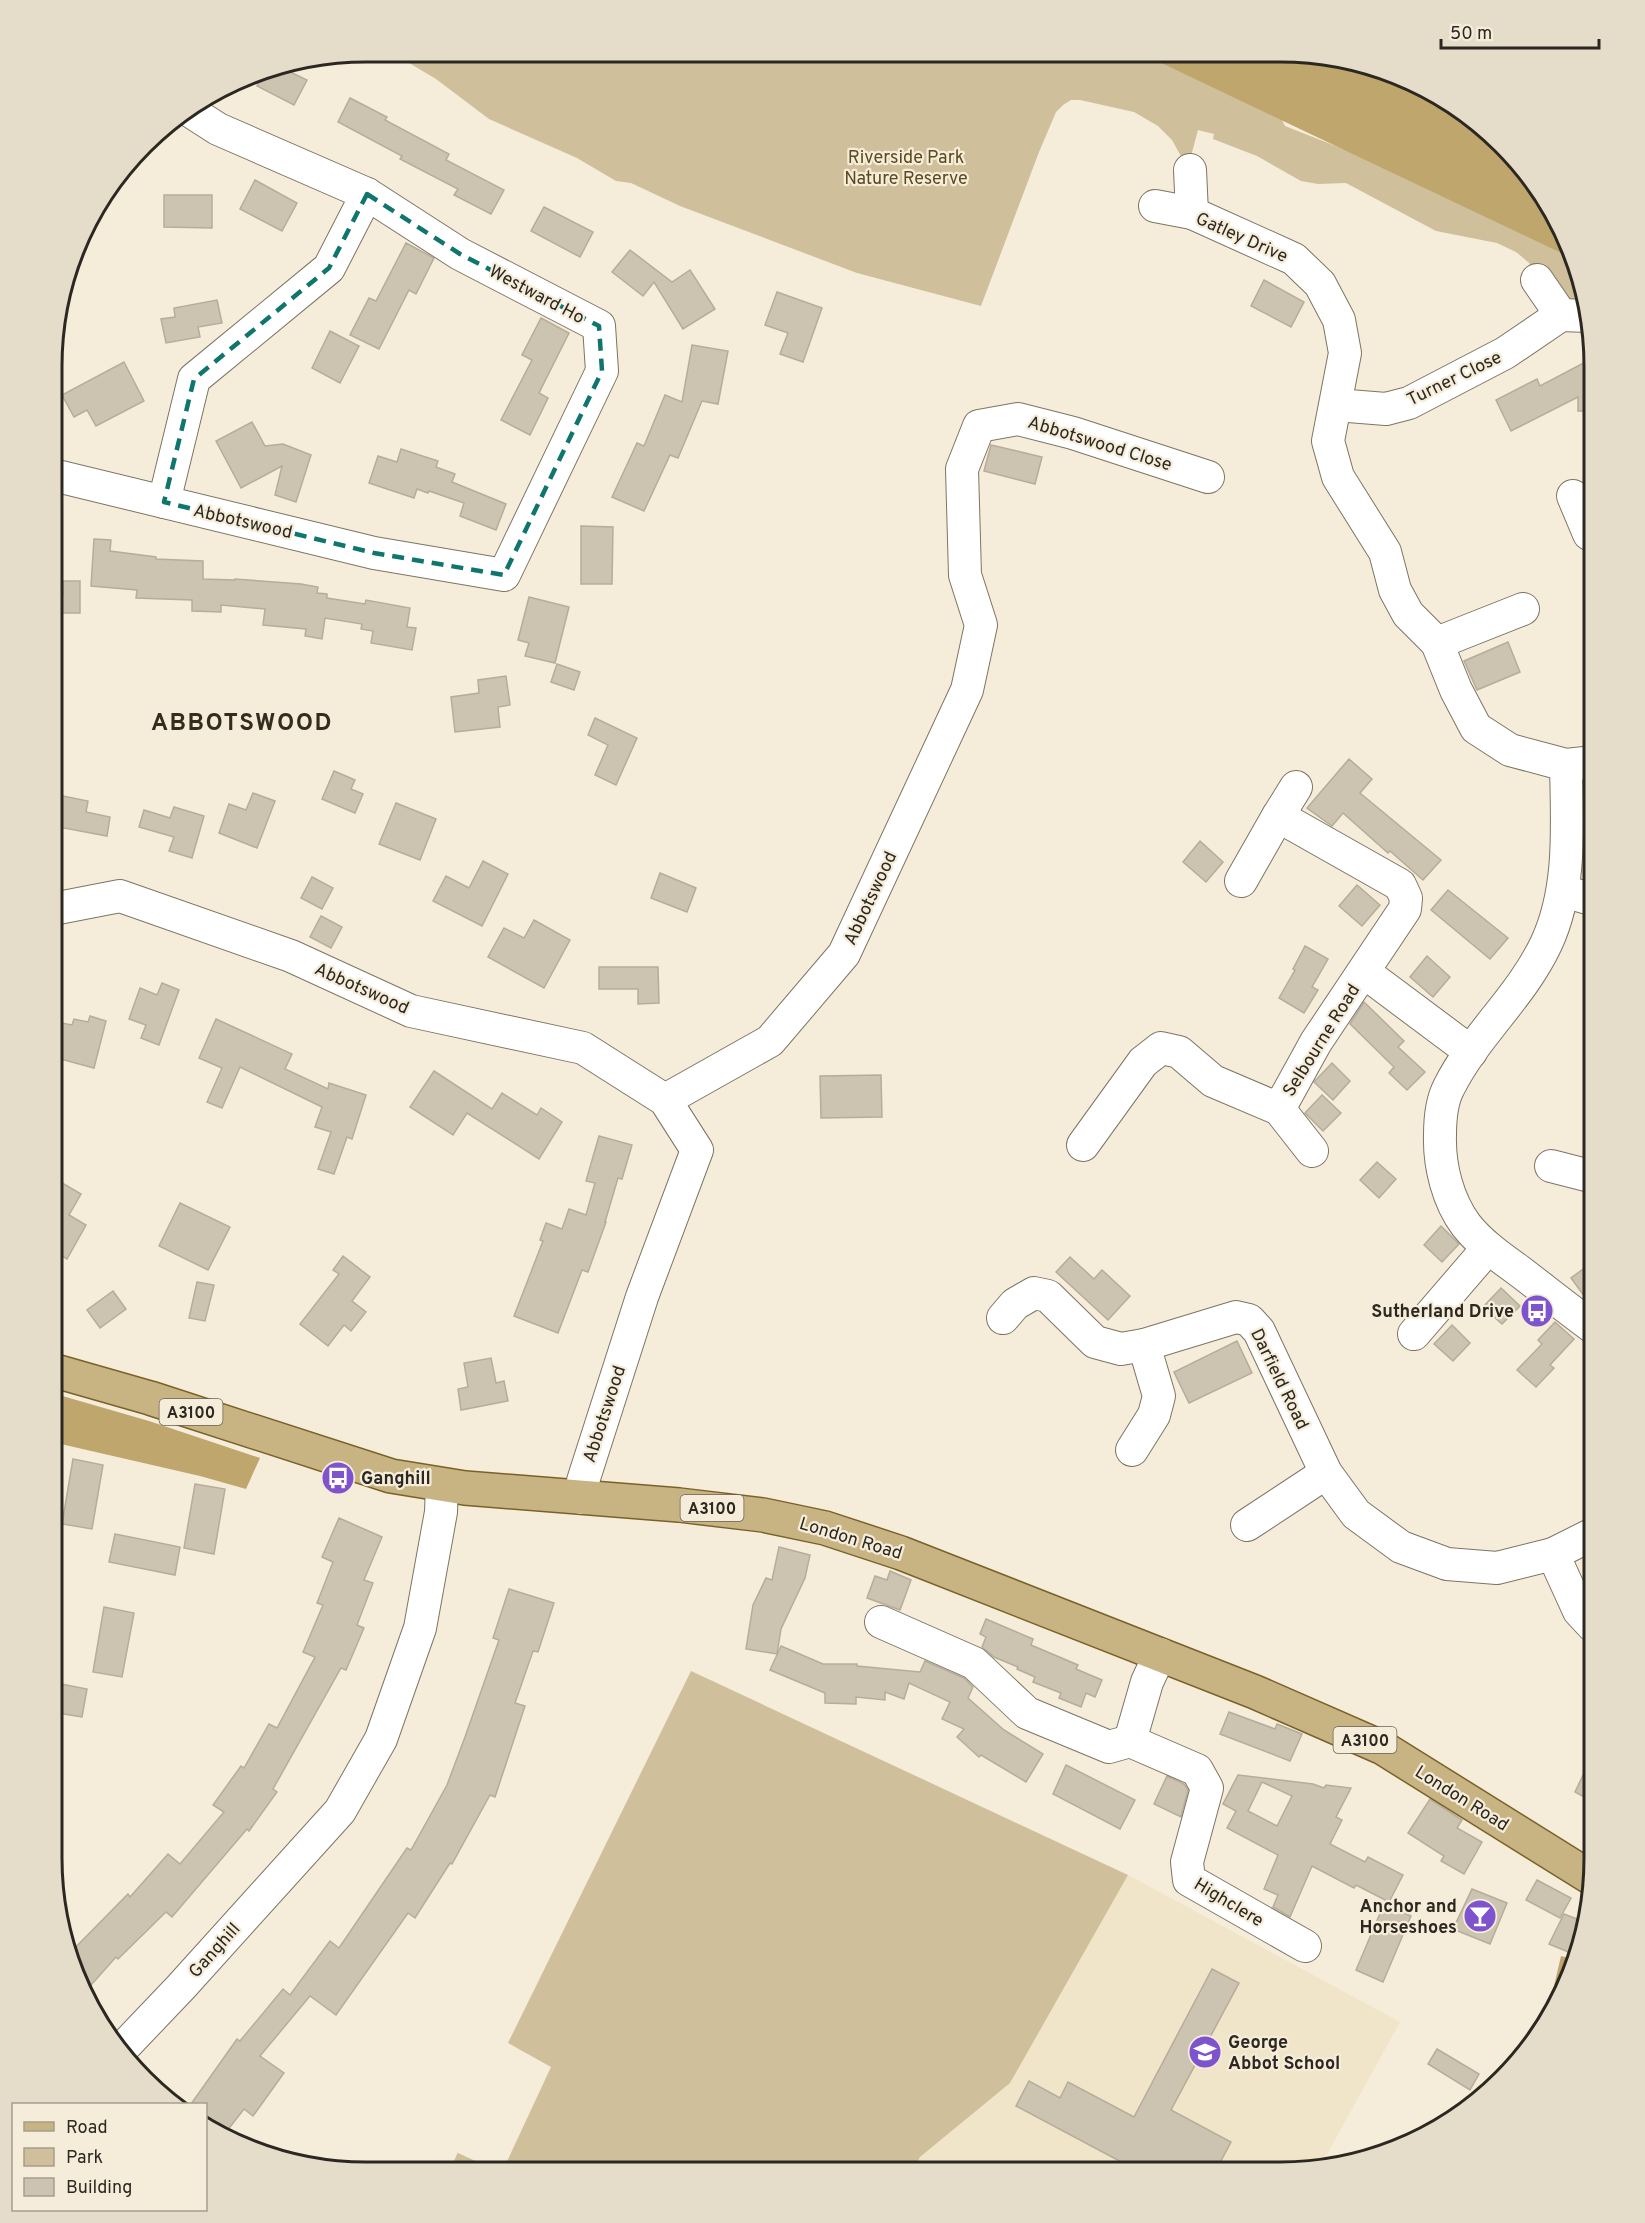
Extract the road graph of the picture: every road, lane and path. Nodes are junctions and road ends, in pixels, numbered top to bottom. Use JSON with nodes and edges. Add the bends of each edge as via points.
{"nodes":[{"id":1,"x":195,"y":114,"type":"edge"},
{"id":2,"x":1190,"y":170,"type":"dead end"},
{"id":3,"x":367,"y":194,"type":"junction"},
{"id":4,"x":1155,"y":206,"type":"dead end"},
{"id":5,"x":1192,"y":213,"type":"junction"},
{"id":6,"x":1537,"y":280,"type":"dead end"},
{"id":7,"x":1574,"y":316,"type":"edge"},
{"id":8,"x":1336,"y":405,"type":"junction"},
{"id":9,"x":62,"y":477,"type":"edge"},
{"id":10,"x":1208,"y":477,"type":"dead end"},
{"id":11,"x":1573,"y":496,"type":"dead end"},
{"id":12,"x":164,"y":502,"type":"junction"},
{"id":13,"x":1584,"y":522,"type":"edge"},
{"id":14,"x":504,"y":575,"type":"joint"},
{"id":15,"x":1523,"y":609,"type":"dead end"},
{"id":16,"x":981,"y":625,"type":"joint"},
{"id":17,"x":1437,"y":643,"type":"junction"},
{"id":18,"x":1580,"y":763,"type":"edge"},
{"id":19,"x":1296,"y":787,"type":"dead end"},
{"id":20,"x":1278,"y":816,"type":"junction"},
{"id":21,"x":1241,"y":881,"type":"dead end"},
{"id":22,"x":1563,"y":891,"type":"junction"},
{"id":23,"x":1584,"y":897,"type":"edge"},
{"id":24,"x":62,"y":907,"type":"edge"},
{"id":25,"x":1364,"y":972,"type":"junction"},
{"id":26,"x":1471,"y":1052,"type":"junction"},
{"id":27,"x":665,"y":1100,"type":"junction"},
{"id":28,"x":1280,"y":1109,"type":"junction"},
{"id":29,"x":1083,"y":1145,"type":"dead end"},
{"id":30,"x":1312,"y":1151,"type":"dead end"},
{"id":31,"x":1551,"y":1166,"type":"dead end"},
{"id":32,"x":1584,"y":1174,"type":"edge"},
{"id":33,"x":1488,"y":1248,"type":"junction"},
{"id":34,"x":1003,"y":1318,"type":"dead end"},
{"id":35,"x":1584,"y":1320,"type":"edge"},
{"id":36,"x":1413,"y":1334,"type":"dead end"},
{"id":37,"x":1144,"y":1345,"type":"junction"},
{"id":38,"x":62,"y":1373,"type":"edge"},
{"id":39,"x":1132,"y":1450,"type":"dead end"},
{"id":40,"x":1326,"y":1473,"type":"junction"},
{"id":41,"x":442,"y":1485,"type":"junction"},
{"id":42,"x":582,"y":1497,"type":"junction"},
{"id":43,"x":1247,"y":1525,"type":"dead end"},
{"id":44,"x":1584,"y":1538,"type":"edge"},
{"id":45,"x":1552,"y":1554,"type":"junction"},
{"id":46,"x":1584,"y":1616,"type":"edge"},
{"id":47,"x":882,"y":1622,"type":"dead end"},
{"id":48,"x":1160,"y":1654,"type":"junction"},
{"id":49,"x":1130,"y":1741,"type":"junction"},
{"id":50,"x":1583,"y":1873,"type":"edge"},
{"id":51,"x":1305,"y":1946,"type":"dead end"},
{"id":52,"x":126,"y":2045,"type":"edge"}],
"edges":[{"from":1,"to":3,"type":"street","name":"Westward Ho","via":[[218,129]]},
{"from":2,"to":5,"type":"street"},
{"from":3,"to":12,"type":"street","via":[[329,267],[194,379]]},
{"from":3,"to":14,"type":"street","name":"Westward Ho","via":[[460,254],[599,326],[602,371]]},
{"from":4,"to":5,"type":"street","name":"Gatley Drive"},
{"from":5,"to":8,"type":"street","name":"Gatley Drive","via":[[1294,259],[1320,284],[1339,320],[1345,353]]},
{"from":6,"to":7,"type":"street","name":"Turner Close"},
{"from":7,"to":8,"type":"street","name":"Turner Close","via":[[1409,403],[1386,409]]},
{"from":8,"to":17,"type":"street","name":"Gatley Drive","via":[[1328,441],[1338,477],[1385,552],[1395,590],[1408,614]]},
{"from":9,"to":12,"type":"street","name":"Abbotswood"},
{"from":10,"to":16,"type":"street","name":"Abbotswood Close","via":[[1018,419],[979,426],[962,469],[965,575]]},
{"from":11,"to":13,"type":"street"},
{"from":12,"to":14,"type":"street","name":"Abbotswood","via":[[374,553]]},
{"from":15,"to":17,"type":"street"},
{"from":16,"to":27,"type":"street","name":"Abbotswood","via":[[967,690],[844,954],[770,1041]]},
{"from":17,"to":18,"type":"street","via":[[1476,728],[1510,750]]},
{"from":18,"to":22,"type":"street","via":[[1567,836]]},
{"from":19,"to":20,"type":"street"},
{"from":20,"to":21,"type":"street"},
{"from":20,"to":25,"type":"street","name":"Selbourne Road","via":[[1400,885],[1406,898],[1405,909]]},
{"from":22,"to":23,"type":"street"},
{"from":22,"to":26,"type":"street","via":[[1546,943],[1519,990]]},
{"from":24,"to":27,"type":"street","name":"Abbotswood","via":[[120,896],[291,956],[411,1011],[583,1048]]},
{"from":25,"to":26,"type":"street","name":"Selbourne Road"},
{"from":25,"to":28,"type":"street","name":"Selbourne Road","via":[[1316,1042]]},
{"from":26,"to":33,"type":"street","via":[[1448,1088],[1440,1124],[1439,1154],[1446,1185],[1466,1225]]},
{"from":27,"to":42,"type":"street","name":"Abbotswood","via":[[697,1150],[642,1297],[583,1481]]},
{"from":28,"to":29,"type":"street","name":"Selbourne Road","via":[[1213,1081],[1179,1052],[1161,1048],[1143,1062]]},
{"from":28,"to":30,"type":"street","name":"Selbourne Road"},
{"from":31,"to":32,"type":"street"},
{"from":33,"to":35,"type":"street"},
{"from":33,"to":36,"type":"street"},
{"from":34,"to":37,"type":"street","name":"Darfield Road","via":[[1015,1304],[1034,1293],[1048,1296],[1095,1342],[1121,1349]]},
{"from":37,"to":39,"type":"street","via":[[1159,1396],[1154,1415]]},
{"from":37,"to":40,"type":"street","name":"Darfield Road","via":[[1236,1317],[1249,1320],[1259,1331]]},
{"from":38,"to":41,"type":"main road","name":"London Road","number":"A3100","via":[[392,1476]]},
{"from":40,"to":43,"type":"street"},
{"from":40,"to":45,"type":"street","name":"Darfield Road","via":[[1356,1514],[1401,1547],[1447,1564],[1497,1568]]},
{"from":41,"to":42,"type":"main road","name":"London Road","number":"A3100"},
{"from":41,"to":52,"type":"street","name":"Ganghill","via":[[441,1512],[420,1628],[381,1739],[340,1811]]},
{"from":42,"to":48,"type":"main road","name":"London Road","number":"A3100","via":[[734,1510],[825,1528],[901,1553]]},
{"from":44,"to":45,"type":"street","name":"Darfield Road"},
{"from":45,"to":46,"type":"street"},
{"from":47,"to":49,"type":"street","name":"Highclere","via":[[974,1663],[1027,1713],[1109,1747]]},
{"from":48,"to":49,"type":"street"},
{"from":48,"to":50,"type":"main road","name":"London Road","number":"A3100","via":[[1383,1749]]},
{"from":49,"to":51,"type":"street","name":"Highclere","via":[[1197,1770],[1207,1788],[1187,1862],[1189,1880]]}]}
